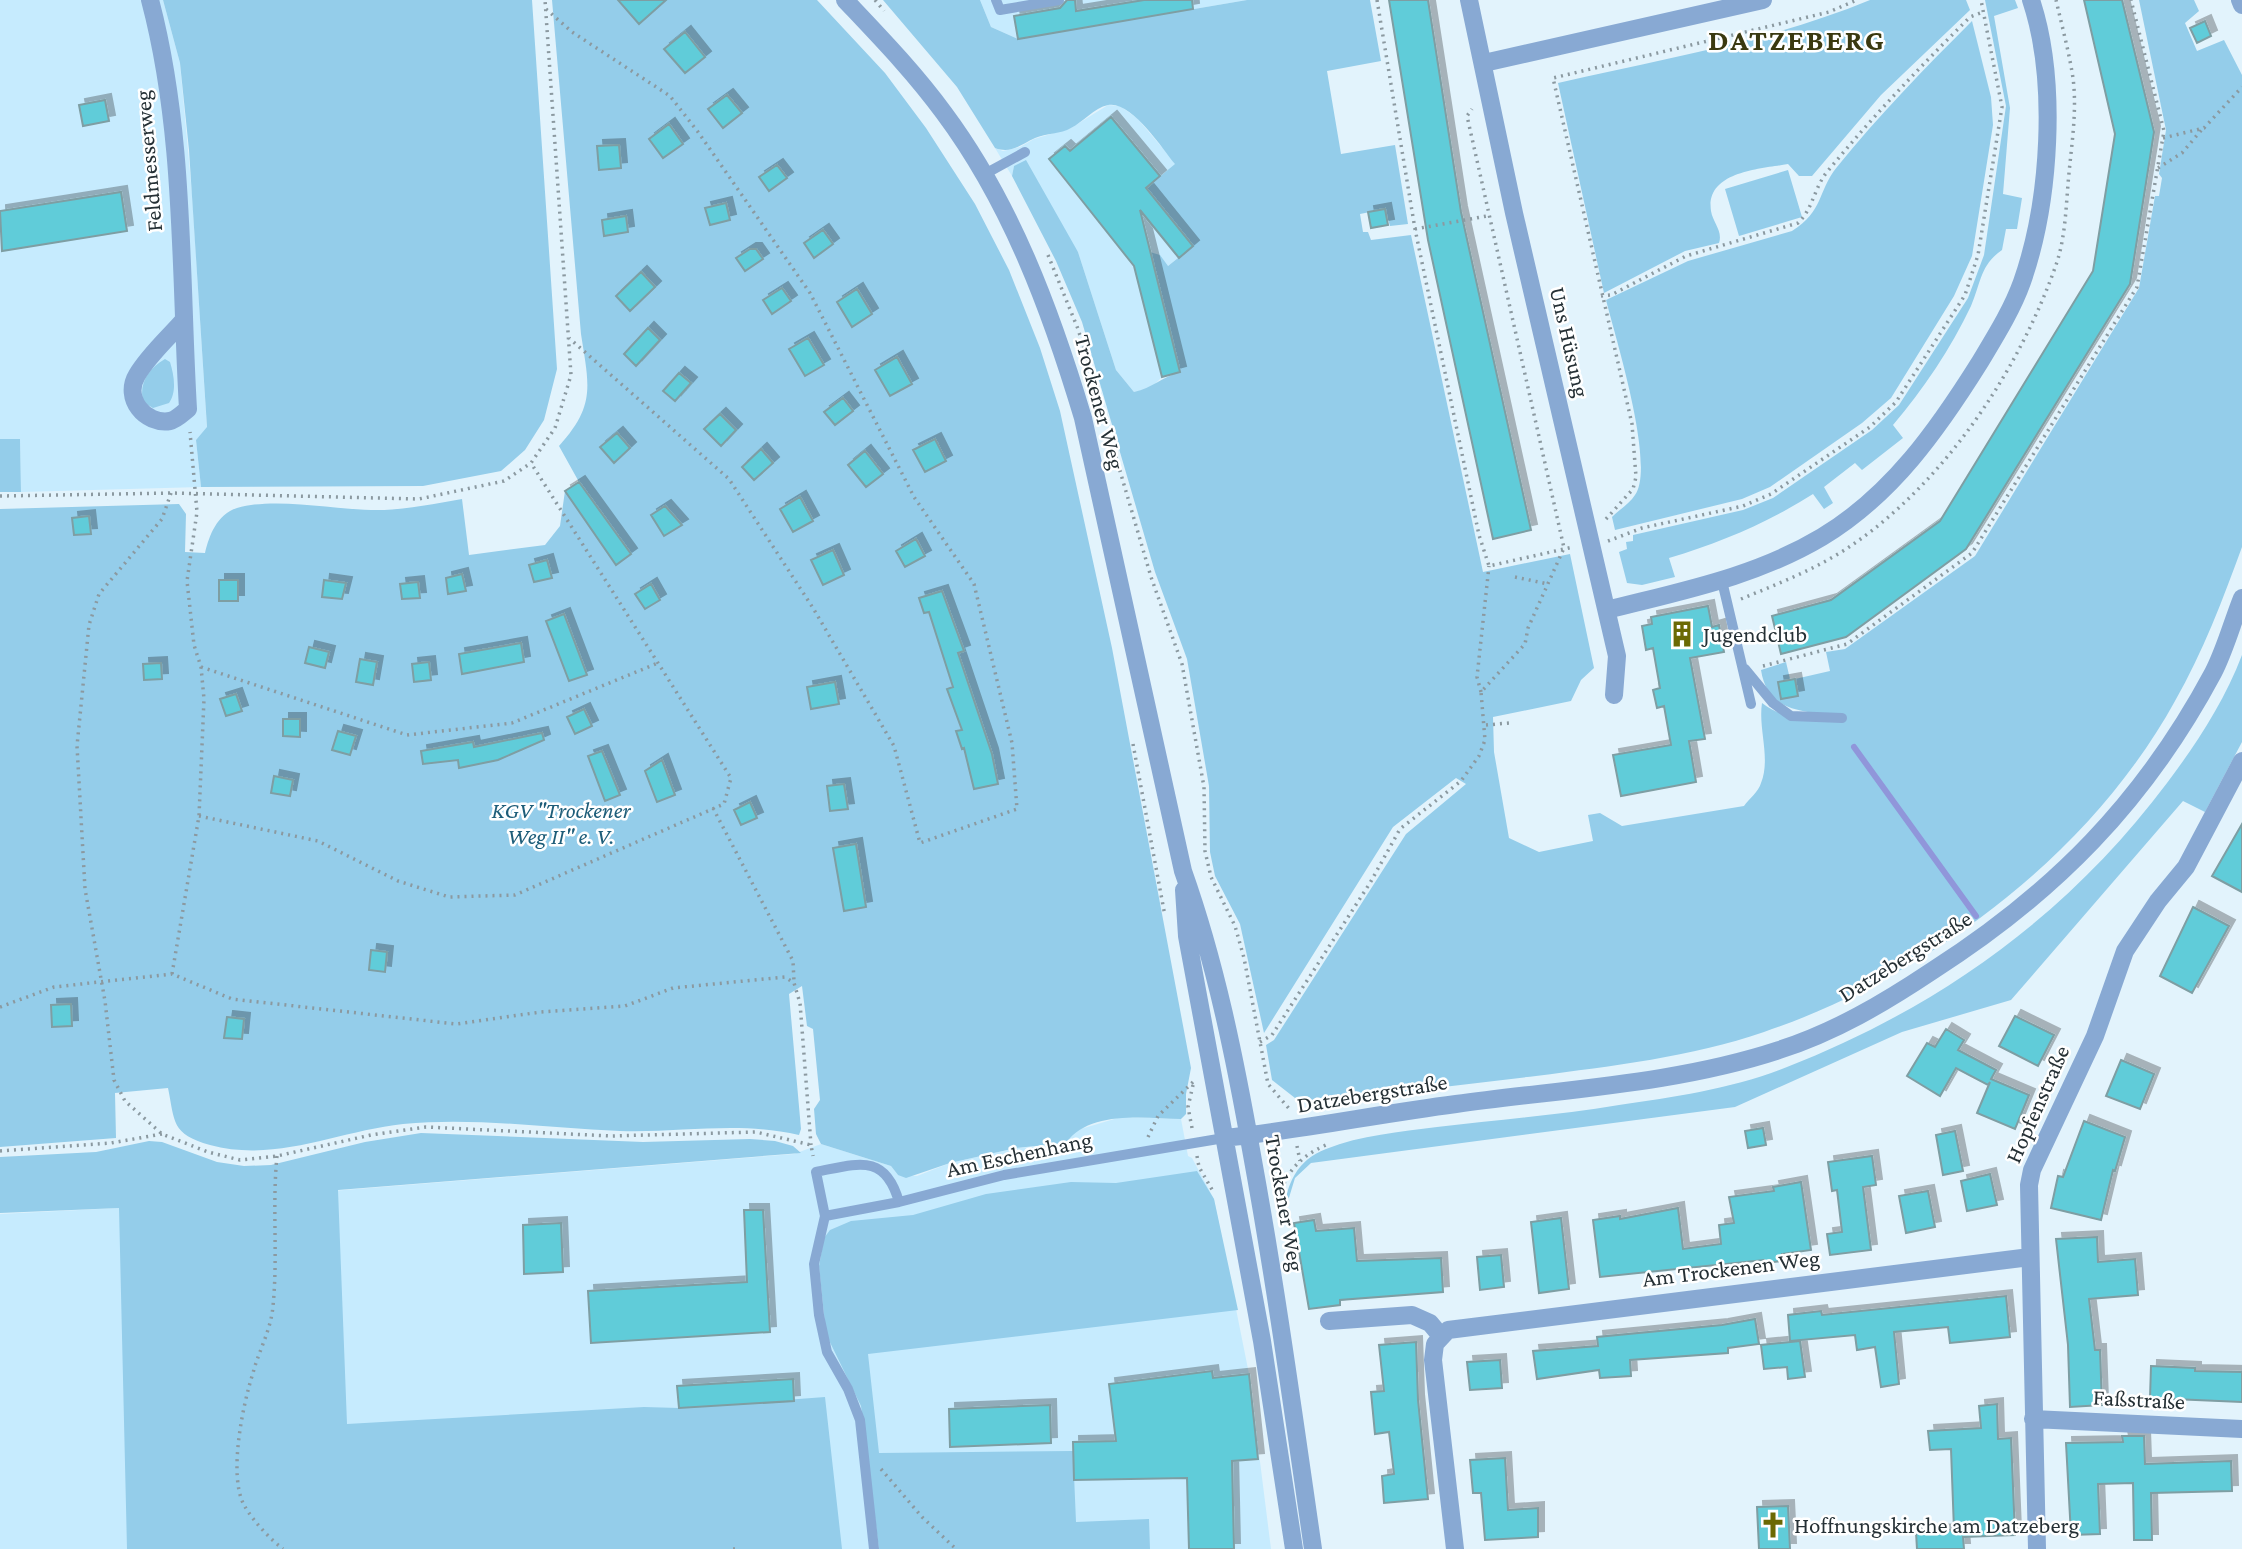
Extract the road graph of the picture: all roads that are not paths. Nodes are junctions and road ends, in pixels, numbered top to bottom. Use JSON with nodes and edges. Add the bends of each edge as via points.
{"nodes":[{"id":1,"x":150,"y":0,"type":"edge"},
{"id":2,"x":845,"y":0,"type":"edge"},
{"id":3,"x":996,"y":0,"type":"edge"},
{"id":4,"x":1059,"y":0,"type":"edge"},
{"id":5,"x":1469,"y":0,"type":"edge"},
{"id":6,"x":1763,"y":0,"type":"edge"},
{"id":7,"x":2031,"y":0,"type":"edge"},
{"id":8,"x":1483,"y":63,"type":"junction"},
{"id":9,"x":1025,"y":152,"type":"dead end"},
{"id":10,"x":983,"y":175,"type":"junction"},
{"id":11,"x":183,"y":321,"type":"junction"},
{"id":12,"x":1723,"y":581,"type":"junction"},
{"id":13,"x":2242,"y":598,"type":"edge"},
{"id":14,"x":1607,"y":610,"type":"junction"},
{"id":15,"x":1743,"y":667,"type":"junction"},
{"id":16,"x":1614,"y":695,"type":"dead end"},
{"id":17,"x":1751,"y":704,"type":"dead end"},
{"id":18,"x":1842,"y":718,"type":"dead end"},
{"id":19,"x":2242,"y":761,"type":"edge"},
{"id":20,"x":1183,"y":871,"type":"junction"},
{"id":21,"x":1248,"y":1136,"type":"junction"},
{"id":22,"x":1224,"y":1138,"type":"junction"},
{"id":23,"x":899,"y":1202,"type":"junction"},
{"id":24,"x":825,"y":1216,"type":"junction"},
{"id":25,"x":2030,"y":1257,"type":"junction"},
{"id":26,"x":1329,"y":1321,"type":"dead end"},
{"id":27,"x":1440,"y":1335,"type":"junction"},
{"id":28,"x":2033,"y":1419,"type":"junction"},
{"id":29,"x":2242,"y":1429,"type":"edge"},
{"id":30,"x":874,"y":1549,"type":"edge"},
{"id":31,"x":1294,"y":1549,"type":"edge"},
{"id":32,"x":1313,"y":1549,"type":"edge"},
{"id":33,"x":1454,"y":1549,"type":"edge"},
{"id":34,"x":2037,"y":1549,"type":"edge"}],
"edges":[{"from":1,"to":11,"type":"street","name":"Feldmesserweg","via":[[171,111]]},
{"from":2,"to":10,"type":"street","name":"Trockener Weg","via":[[910,69]]},
{"from":3,"to":4,"type":"lane","via":[[1000,10]]},
{"from":5,"to":8,"type":"street","name":"Uns Hüsung"},
{"from":6,"to":8,"type":"street"},
{"from":7,"to":12,"type":"street","via":[[2039,23],[2047,86],[2048,151],[2022,282],[1997,333],[1942,423],[1884,491],[1825,536],[1780,561]]},
{"from":8,"to":14,"type":"street","name":"Uns Hüsung"},
{"from":9,"to":10,"type":"lane"},
{"from":10,"to":20,"type":"street","name":"Trockener Weg","via":[[1042,295],[1083,418]]},
{"from":11,"to":11,"type":"street","name":"Feldmesserweg","via":[[135,377],[132,393],[138,409],[150,420],[172,421],[188,409]]},
{"from":12,"to":14,"type":"street"},
{"from":12,"to":15,"type":"lane"},
{"from":13,"to":21,"type":"street","name":"Datzebergstraße","via":[[2214,671],[2120,814],[2055,880],[1980,940],[1868,1013],[1779,1050],[1690,1072]]},
{"from":14,"to":16,"type":"street","name":"Uns Hüsung","via":[[1617,656]]},
{"from":15,"to":17,"type":"lane"},
{"from":15,"to":18,"type":"lane","via":[[1773,703],[1791,716]]},
{"from":19,"to":25,"type":"street","name":"Hopfenstraße","via":[[2186,867],[2158,901],[2115,973],[2095,1036],[2032,1170]]},
{"from":20,"to":21,"type":"street","name":"Trockener Weg","via":[[1208,946]]},
{"from":20,"to":22,"type":"street","name":"Trockener Weg","via":[[1186,936]]},
{"from":21,"to":22,"type":"street","name":"Datzebergstraße"},
{"from":21,"to":32,"type":"street","name":"Trockener Weg"},
{"from":22,"to":23,"type":"lane","name":"Am Eschenhang","via":[[1004,1175]]},
{"from":22,"to":31,"type":"street","name":"Trockener Weg"},
{"from":23,"to":24,"type":"lane","name":"Am Eschenhang"},
{"from":23,"to":24,"type":"lane","via":[[890,1177],[874,1167],[847,1165],[817,1172]]},
{"from":24,"to":30,"type":"lane","via":[[814,1264],[820,1325],[827,1352],[857,1408]]},
{"from":25,"to":27,"type":"street","name":"Am Trockenen Weg","via":[[1458,1326]]},
{"from":25,"to":28,"type":"street","name":"Hopfenstraße"},
{"from":26,"to":27,"type":"street","via":[[1412,1315]]},
{"from":27,"to":33,"type":"street","via":[[1433,1360]]},
{"from":28,"to":29,"type":"street","name":"Faßstraße"},
{"from":28,"to":34,"type":"street","name":"Hopfenstraße"}]}
